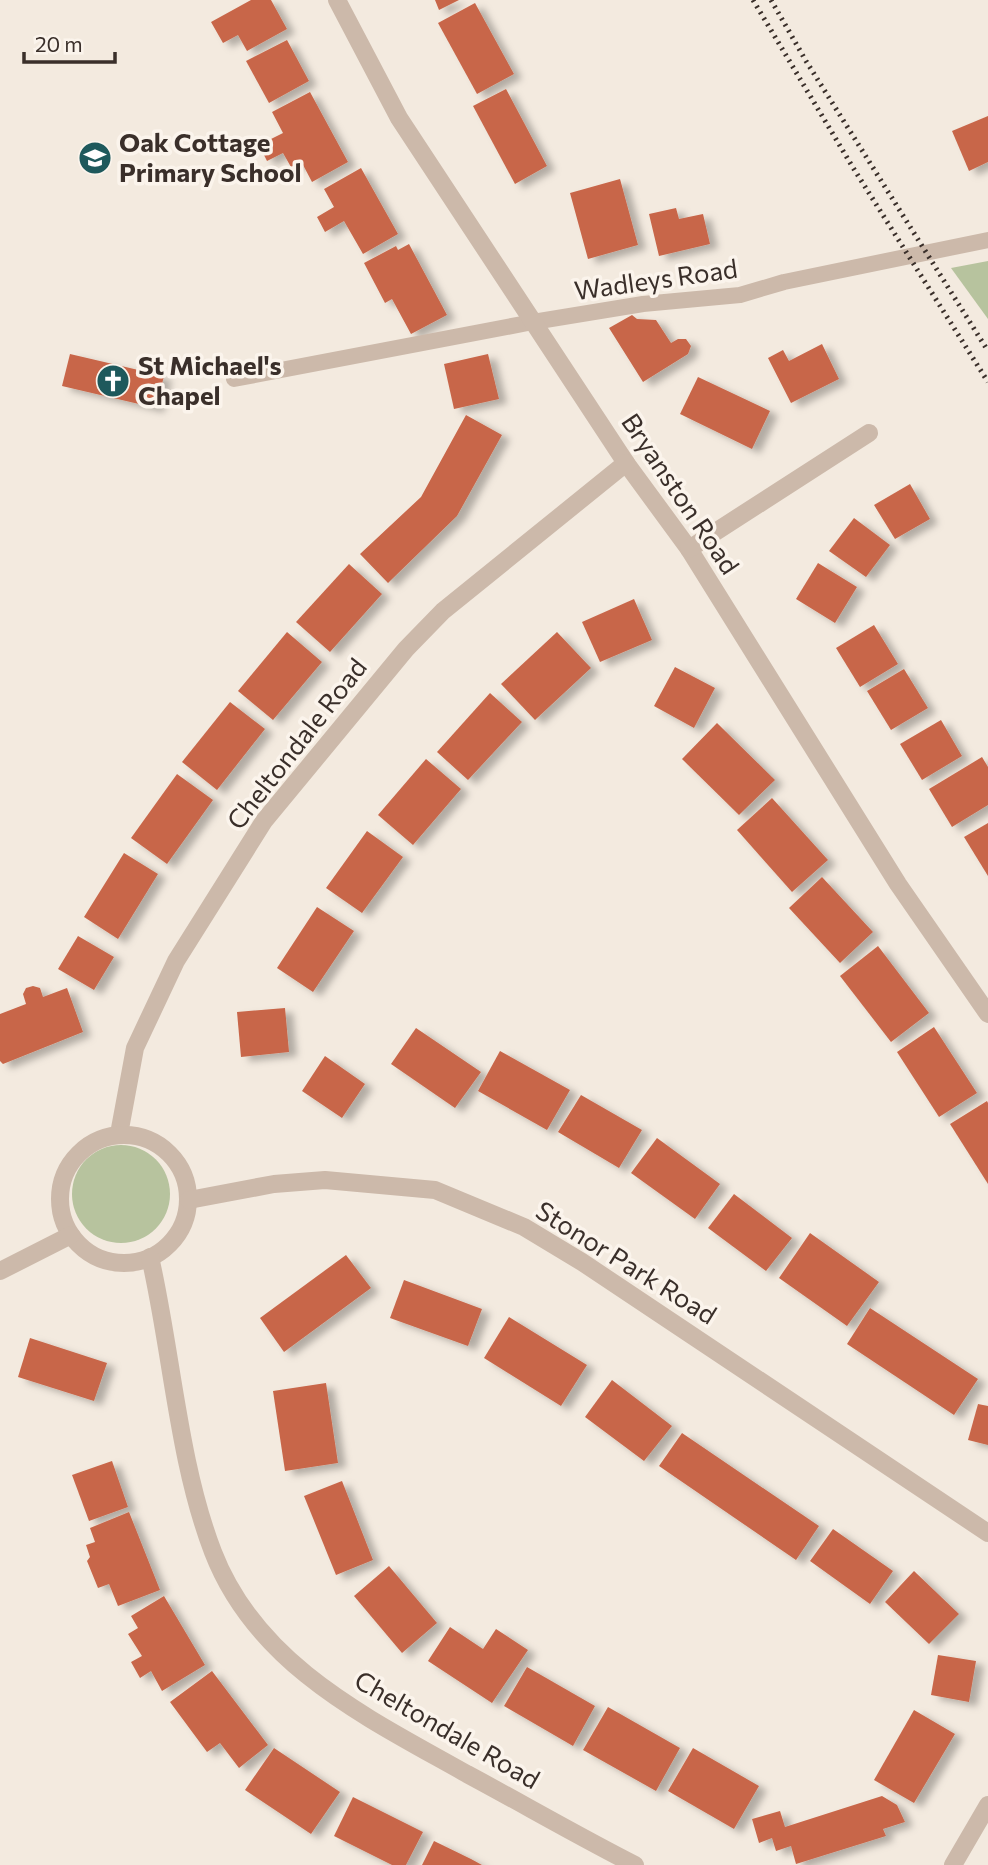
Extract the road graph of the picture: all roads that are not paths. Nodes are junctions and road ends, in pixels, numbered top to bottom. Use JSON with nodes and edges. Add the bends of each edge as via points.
{"nodes":[{"id":1,"x":337,"y":0,"type":"edge"},
{"id":2,"x":983,"y":241,"type":"edge"},
{"id":3,"x":533,"y":322,"type":"junction"},
{"id":4,"x":234,"y":379,"type":"dead end"},
{"id":5,"x":869,"y":433,"type":"dead end"},
{"id":6,"x":626,"y":463,"type":"junction"},
{"id":7,"x":689,"y":549,"type":"junction"},
{"id":8,"x":988,"y":1014,"type":"edge"},
{"id":9,"x":119,"y":1134,"type":"junction"},
{"id":10,"x":188,"y":1200,"type":"junction"},
{"id":11,"x":71,"y":1236,"type":"junction"},
{"id":12,"x":150,"y":1257,"type":"junction"},
{"id":13,"x":0,"y":1271,"type":"edge"},
{"id":14,"x":988,"y":1533,"type":"edge"},
{"id":15,"x":988,"y":1805,"type":"edge"},
{"id":16,"x":635,"y":1865,"type":"edge"},
{"id":17,"x":953,"y":1865,"type":"edge"}],
"edges":[{"from":1,"to":3,"type":"street","name":"Bryanston Road","via":[[399,118]]},
{"from":2,"to":3,"type":"lane","name":"Wadleys Road","via":[[740,295],[643,304]]},
{"from":3,"to":4,"type":"lane","name":"Wadleys Road"},
{"from":3,"to":6,"type":"street","name":"Bryanston Road"},
{"from":5,"to":7,"type":"street"},
{"from":6,"to":7,"type":"street","name":"Bryanston Road"},
{"from":6,"to":9,"type":"street","name":"Cheltondale Road","via":[[443,611],[406,649],[264,821],[176,961],[135,1048]]},
{"from":7,"to":8,"type":"street","name":"Bryanston Road","via":[[898,884]]},
{"from":9,"to":10,"type":"street","via":[[145,1138],[168,1152],[179,1165]]},
{"from":9,"to":11,"type":"street","via":[[88,1145],[66,1171],[60,1204]]},
{"from":10,"to":12,"type":"street","via":[[187,1214],[173,1240]]},
{"from":10,"to":14,"type":"street","name":"Stonor Park Road","via":[[325,1180],[448,1195],[524,1227],[582,1262]]},
{"from":11,"to":12,"type":"street","via":[[106,1261],[129,1263]]},
{"from":11,"to":13,"type":"street"},
{"from":12,"to":16,"type":"street","name":"Cheltondale Road","via":[[190,1477],[215,1556],[252,1622],[280,1653],[349,1708]]},
{"from":15,"to":17,"type":"street"}]}
